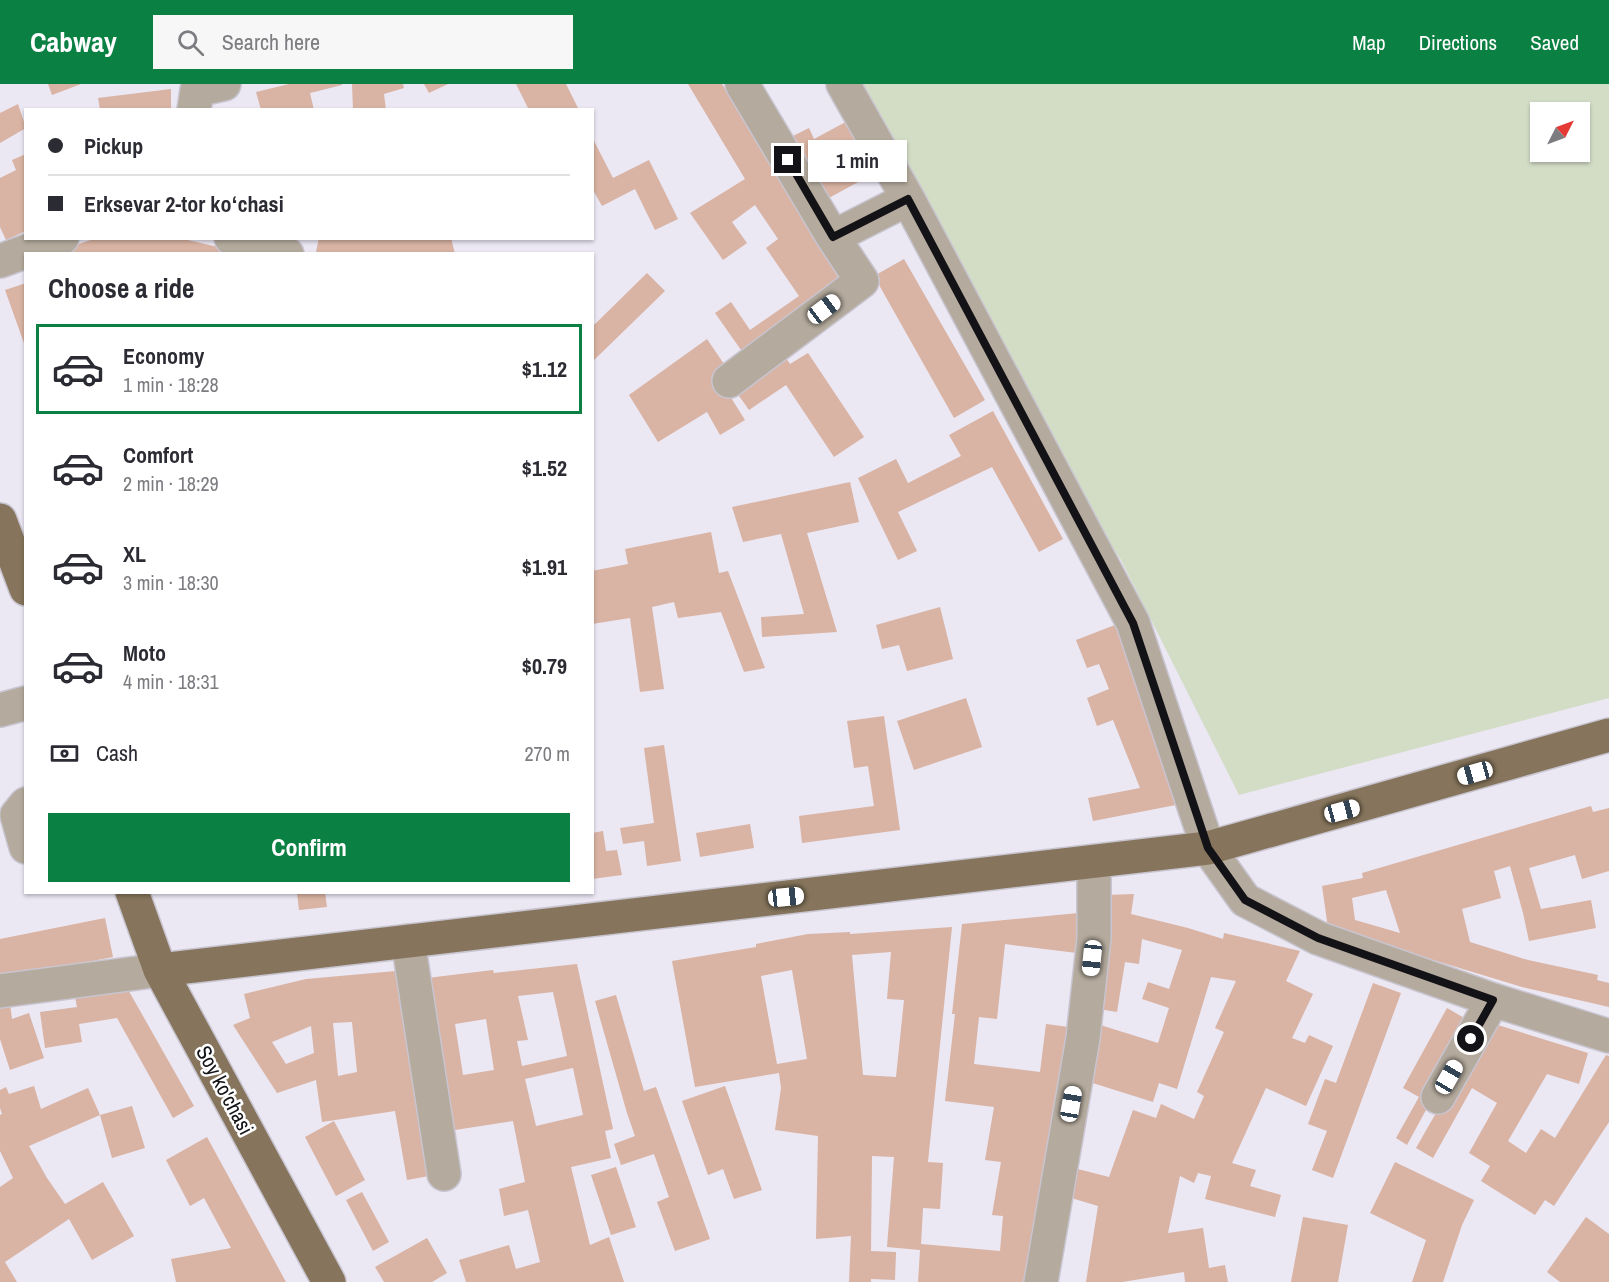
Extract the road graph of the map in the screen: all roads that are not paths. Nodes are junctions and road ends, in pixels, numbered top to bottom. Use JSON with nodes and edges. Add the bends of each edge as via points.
{"nodes":[{"id":1,"x":224,"y":84,"type":"edge"},
{"id":2,"x":742,"y":84,"type":"edge"},
{"id":3,"x":843,"y":84,"type":"edge"},
{"id":4,"x":194,"y":108,"type":"edge"},
{"id":5,"x":908,"y":199,"type":"junction"},
{"id":6,"x":833,"y":237,"type":"junction"},
{"id":7,"x":57,"y":240,"type":"edge"},
{"id":8,"x":238,"y":240,"type":"edge"},
{"id":9,"x":24,"y":252,"type":"edge"},
{"id":10,"x":24,"y":252,"type":"edge"},
{"id":11,"x":280,"y":252,"type":"edge"},
{"id":12,"x":0,"y":261,"type":"edge"},
{"id":13,"x":729,"y":381,"type":"dead end"},
{"id":14,"x":0,"y":520,"type":"edge"},
{"id":15,"x":24,"y":584,"type":"edge"},
{"id":16,"x":24,"y":704,"type":"edge"},
{"id":17,"x":0,"y":710,"type":"edge"},
{"id":18,"x":1609,"y":735,"type":"edge"},
{"id":19,"x":24,"y":806,"type":"edge"},
{"id":20,"x":24,"y":840,"type":"edge"},
{"id":21,"x":1208,"y":848,"type":"junction"},
{"id":22,"x":1094,"y":861,"type":"junction"},
{"id":23,"x":133,"y":894,"type":"edge"},
{"id":24,"x":408,"y":941,"type":"junction"},
{"id":25,"x":160,"y":970,"type":"junction"},
{"id":26,"x":0,"y":991,"type":"edge"},
{"id":27,"x":1493,"y":1000,"type":"junction"},
{"id":28,"x":1609,"y":1036,"type":"edge"},
{"id":29,"x":1438,"y":1097,"type":"dead end"},
{"id":30,"x":444,"y":1174,"type":"dead end"},
{"id":31,"x":328,"y":1282,"type":"edge"},
{"id":32,"x":1041,"y":1282,"type":"edge"}],
"edges":[{"from":1,"to":4,"type":"street","via":[[197,90]]},
{"from":2,"to":6,"type":"street"},
{"from":3,"to":5,"type":"street"},
{"from":5,"to":6,"type":"street"},
{"from":5,"to":21,"type":"street","via":[[1133,623]]},
{"from":6,"to":13,"type":"street","via":[[862,281]]},
{"from":7,"to":10,"type":"street"},
{"from":8,"to":11,"type":"street"},
{"from":9,"to":12,"type":"street"},
{"from":14,"to":15,"type":"main road"},
{"from":16,"to":17,"type":"street"},
{"from":18,"to":21,"type":"main road"},
{"from":19,"to":20,"type":"street","via":[[17,815]]},
{"from":21,"to":22,"type":"main road"},
{"from":21,"to":27,"type":"street","via":[[1245,900],[1318,938]]},
{"from":22,"to":24,"type":"main road"},
{"from":22,"to":32,"type":"street","via":[[1094,938],[1083,1038]]},
{"from":23,"to":25,"type":"main road","name":"Soy ko'chasi"},
{"from":24,"to":25,"type":"main road"},
{"from":24,"to":30,"type":"street"},
{"from":25,"to":26,"type":"street"},
{"from":25,"to":31,"type":"main road","name":"Soy ko'chasi"},
{"from":27,"to":28,"type":"street"},
{"from":27,"to":29,"type":"street"}]}
